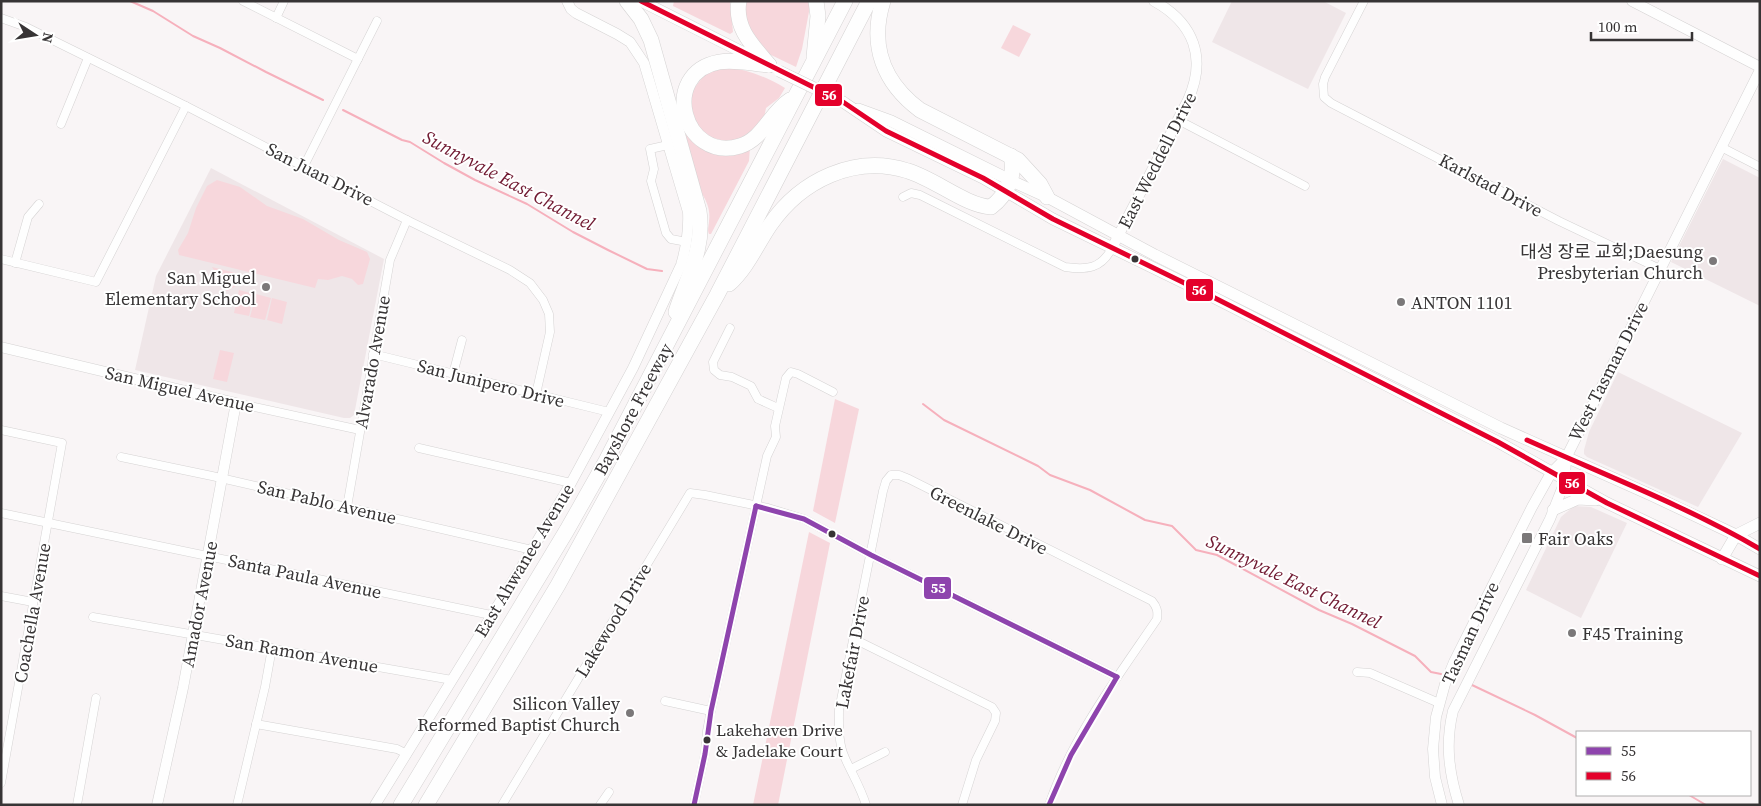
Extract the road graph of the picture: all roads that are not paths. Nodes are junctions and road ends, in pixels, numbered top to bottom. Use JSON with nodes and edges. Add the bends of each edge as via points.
{"nodes":[{"id":1,"x":243,"y":1,"type":"edge"},
{"id":2,"x":284,"y":1,"type":"edge"},
{"id":3,"x":568,"y":1,"type":"edge"},
{"id":4,"x":627,"y":1,"type":"edge"},
{"id":5,"x":641,"y":1,"type":"edge"},
{"id":6,"x":739,"y":1,"type":"edge"},
{"id":7,"x":816,"y":1,"type":"edge"},
{"id":8,"x":845,"y":1,"type":"edge"},
{"id":9,"x":869,"y":1,"type":"edge"},
{"id":10,"x":883,"y":1,"type":"edge"},
{"id":11,"x":1154,"y":1,"type":"edge"},
{"id":12,"x":1364,"y":1,"type":"edge"},
{"id":13,"x":1632,"y":1,"type":"edge"},
{"id":14,"x":1,"y":18,"type":"edge"},
{"id":15,"x":276,"y":18,"type":"junction"},
{"id":16,"x":376,"y":21,"type":"dead end"},
{"id":17,"x":88,"y":58,"type":"junction"},
{"id":18,"x":358,"y":59,"type":"junction"},
{"id":19,"x":813,"y":62,"type":"junction"},
{"id":20,"x":774,"y":68,"type":"junction"},
{"id":21,"x":1760,"y":68,"type":"edge"},
{"id":22,"x":796,"y":96,"type":"junction"},
{"id":23,"x":186,"y":106,"type":"junction"},
{"id":24,"x":1178,"y":120,"type":"junction"},
{"id":25,"x":61,"y":124,"type":"dead end"},
{"id":26,"x":668,"y":145,"type":"junction"},
{"id":27,"x":1721,"y":147,"type":"junction"},
{"id":28,"x":1011,"y":156,"type":"junction"},
{"id":29,"x":304,"y":166,"type":"junction"},
{"id":30,"x":1760,"y":167,"type":"edge"},
{"id":31,"x":1007,"y":185,"type":"junction"},
{"id":32,"x":1305,"y":186,"type":"dead end"},
{"id":33,"x":1047,"y":196,"type":"junction"},
{"id":34,"x":902,"y":197,"type":"dead end"},
{"id":35,"x":39,"y":204,"type":"dead end"},
{"id":36,"x":407,"y":220,"type":"junction"},
{"id":37,"x":1119,"y":235,"type":"junction"},
{"id":38,"x":687,"y":242,"type":"junction"},
{"id":39,"x":1112,"y":248,"type":"junction"},
{"id":40,"x":1,"y":260,"type":"edge"},
{"id":41,"x":15,"y":263,"type":"junction"},
{"id":42,"x":1660,"y":269,"type":"junction"},
{"id":43,"x":717,"y":295,"type":"junction"},
{"id":44,"x":730,"y":328,"type":"dead end"},
{"id":45,"x":462,"y":340,"type":"dead end"},
{"id":46,"x":1,"y":347,"type":"edge"},
{"id":47,"x":666,"y":347,"type":"junction"},
{"id":48,"x":373,"y":354,"type":"junction"},
{"id":49,"x":453,"y":374,"type":"junction"},
{"id":50,"x":833,"y":392,"type":"dead end"},
{"id":51,"x":536,"y":394,"type":"junction"},
{"id":52,"x":236,"y":403,"type":"junction"},
{"id":53,"x":778,"y":408,"type":"junction"},
{"id":54,"x":609,"y":412,"type":"junction"},
{"id":55,"x":1,"y":430,"type":"edge"},
{"id":56,"x":360,"y":430,"type":"junction"},
{"id":57,"x":419,"y":448,"type":"dead end"},
{"id":58,"x":121,"y":457,"type":"dead end"},
{"id":59,"x":1566,"y":458,"type":"junction"},
{"id":60,"x":1551,"y":473,"type":"junction"},
{"id":61,"x":222,"y":479,"type":"junction"},
{"id":62,"x":1565,"y":481,"type":"junction"},
{"id":63,"x":570,"y":483,"type":"junction"},
{"id":64,"x":1607,"y":503,"type":"junction"},
{"id":65,"x":756,"y":506,"type":"junction"},
{"id":66,"x":347,"y":507,"type":"junction"},
{"id":67,"x":1553,"y":510,"type":"junction"},
{"id":68,"x":1,"y":513,"type":"edge"},
{"id":69,"x":48,"y":523,"type":"junction"},
{"id":70,"x":1760,"y":523,"type":"edge"},
{"id":71,"x":1736,"y":535,"type":"junction"},
{"id":72,"x":1760,"y":549,"type":"edge"},
{"id":73,"x":532,"y":550,"type":"junction"},
{"id":74,"x":871,"y":555,"type":"junction"},
{"id":75,"x":209,"y":556,"type":"junction"},
{"id":76,"x":1722,"y":559,"type":"junction"},
{"id":77,"x":1760,"y":576,"type":"edge"},
{"id":78,"x":1,"y":596,"type":"edge"},
{"id":79,"x":34,"y":602,"type":"junction"},
{"id":80,"x":491,"y":616,"type":"junction"},
{"id":81,"x":93,"y":617,"type":"dead end"},
{"id":82,"x":193,"y":634,"type":"junction"},
{"id":83,"x":854,"y":639,"type":"junction"},
{"id":84,"x":272,"y":648,"type":"junction"},
{"id":85,"x":1357,"y":672,"type":"dead end"},
{"id":86,"x":1117,"y":677,"type":"junction"},
{"id":87,"x":452,"y":680,"type":"junction"},
{"id":88,"x":96,"y":698,"type":"dead end"},
{"id":89,"x":665,"y":701,"type":"dead end"},
{"id":90,"x":1439,"y":703,"type":"junction"},
{"id":91,"x":711,"y":711,"type":"junction"},
{"id":92,"x":256,"y":724,"type":"junction"},
{"id":93,"x":885,"y":752,"type":"dead end"},
{"id":94,"x":406,"y":754,"type":"junction"},
{"id":95,"x":851,"y":769,"type":"junction"},
{"id":96,"x":1,"y":783,"type":"edge"},
{"id":97,"x":609,"y":792,"type":"dead end"},
{"id":98,"x":865,"y":804,"type":"edge"},
{"id":99,"x":77,"y":805,"type":"edge"},
{"id":100,"x":156,"y":805,"type":"edge"},
{"id":101,"x":237,"y":805,"type":"edge"},
{"id":102,"x":375,"y":805,"type":"edge"},
{"id":103,"x":401,"y":805,"type":"edge"},
{"id":104,"x":426,"y":805,"type":"edge"},
{"id":105,"x":502,"y":805,"type":"edge"},
{"id":106,"x":600,"y":805,"type":"edge"},
{"id":107,"x":694,"y":805,"type":"edge"},
{"id":108,"x":962,"y":805,"type":"edge"},
{"id":109,"x":1049,"y":805,"type":"edge"},
{"id":110,"x":1442,"y":805,"type":"edge"},
{"id":111,"x":1458,"y":805,"type":"edge"}],
"edges":[{"from":1,"to":15,"type":"street"},
{"from":2,"to":15,"type":"street"},
{"from":3,"to":26,"type":"street","name":"East Ahwanee Avenue","via":[[576,13],[630,42],[638,52]]},
{"from":4,"to":47,"type":"highway","via":[[641,18],[651,40],[701,223],[697,257],[683,289]]},
{"from":5,"to":20,"type":"main road"},
{"from":6,"to":20,"type":"highway","via":[[738,15],[743,31]]},
{"from":7,"to":19,"type":"highway","via":[[818,16]]},
{"from":8,"to":19,"type":"highway","name":"Bayshore Freeway"},
{"from":9,"to":43,"type":"highway","name":"Bayshore Freeway"},
{"from":10,"to":28,"type":"highway","via":[[878,46],[888,76],[897,90],[920,110]]},
{"from":11,"to":24,"type":"street","name":"East Weddell Drive","via":[[1184,24],[1194,43],[1195,84]]},
{"from":12,"to":42,"type":"street","name":"Karlstad Drive","via":[[1325,78],[1324,97],[1559,221]]},
{"from":13,"to":21,"type":"street"},
{"from":14,"to":17,"type":"street","name":"San Juan Drive","via":[[26,26]]},
{"from":15,"to":18,"type":"street"},
{"from":16,"to":18,"type":"street"},
{"from":17,"to":23,"type":"street","name":"San Juan Drive"},
{"from":17,"to":25,"type":"street"},
{"from":18,"to":29,"type":"street"},
{"from":19,"to":22,"type":"highway","name":"Bayshore Freeway"},
{"from":20,"to":22,"type":"highway","via":[[724,61],[700,70],[690,82],[684,98],[685,116],[694,133],[713,145],[725,148],[740,146],[757,136],[779,107]]},
{"from":20,"to":31,"type":"main road","bridge":true,"via":[[843,102],[886,131]]},
{"from":21,"to":27,"type":"street","name":"West Tasman Drive"},
{"from":22,"to":47,"type":"highway","name":"Bayshore Freeway"},
{"from":23,"to":29,"type":"street","name":"San Juan Drive"},
{"from":23,"to":41,"type":"street","via":[[96,282]]},
{"from":24,"to":32,"type":"street"},
{"from":24,"to":37,"type":"street","name":"East Weddell Drive"},
{"from":26,"to":38,"type":"street","name":"East Ahwanee Avenue","via":[[688,212]]},
{"from":26,"to":38,"type":"street","via":[[650,150],[654,169],[651,181],[666,233],[671,239]]},
{"from":27,"to":30,"type":"street"},
{"from":27,"to":42,"type":"street","name":"West Tasman Drive"},
{"from":28,"to":31,"type":"highway","via":[[1013,174]]},
{"from":28,"to":33,"type":"highway","via":[[1023,164]]},
{"from":29,"to":36,"type":"street","name":"San Juan Drive"},
{"from":31,"to":33,"type":"main road"},
{"from":31,"to":39,"type":"main road","via":[[1053,219]]},
{"from":31,"to":43,"type":"highway","via":[[999,201],[992,206],[984,206],[908,171],[874,166],[840,170],[791,200],[770,225],[738,276]]},
{"from":33,"to":37,"type":"main road"},
{"from":34,"to":39,"type":"street","name":"East Weddell Drive","via":[[911,193],[920,196],[1065,267],[1097,265],[1104,261]]},
{"from":35,"to":41,"type":"street","via":[[28,217]]},
{"from":36,"to":48,"type":"street","name":"Alvarado Avenue","via":[[390,260]]},
{"from":36,"to":51,"type":"street","name":"San Juan Drive","via":[[510,270],[530,284],[543,300],[550,332]]},
{"from":37,"to":39,"type":"street","name":"East Weddell Drive"},
{"from":37,"to":59,"type":"main road","via":[[1393,375]]},
{"from":38,"to":54,"type":"street","name":"East Ahwanee Avenue","via":[[681,265]]},
{"from":39,"to":60,"type":"main road","via":[[1483,435]]},
{"from":40,"to":41,"type":"street"},
{"from":42,"to":59,"type":"street","name":"West Tasman Drive"},
{"from":43,"to":104,"type":"highway","name":"Bayshore Freeway","via":[[558,586]]},
{"from":44,"to":53,"type":"street","via":[[713,362],[714,370],[750,386],[758,398]]},
{"from":45,"to":49,"type":"street"},
{"from":46,"to":52,"type":"street","name":"San Miguel Avenue"},
{"from":47,"to":103,"type":"highway","name":"Bayshore Freeway","via":[[567,530]]},
{"from":48,"to":49,"type":"street","name":"San Junipero Drive"},
{"from":48,"to":56,"type":"street","name":"Alvarado Avenue"},
{"from":49,"to":51,"type":"street","name":"San Junipero Drive"},
{"from":50,"to":53,"type":"street","via":[[791,372],[786,378]]},
{"from":51,"to":54,"type":"street","name":"San Junipero Drive"},
{"from":52,"to":56,"type":"street","name":"San Miguel Avenue"},
{"from":52,"to":61,"type":"street","name":"Amador Avenue"},
{"from":53,"to":65,"type":"street","via":[[776,437],[767,456]]},
{"from":54,"to":63,"type":"street","name":"East Ahwanee Avenue"},
{"from":55,"to":69,"type":"street","name":"Coachella Avenue","via":[[62,444]]},
{"from":56,"to":66,"type":"street","name":"Alvarado Avenue"},
{"from":57,"to":63,"type":"street"},
{"from":58,"to":61,"type":"street","name":"San Pablo Avenue"},
{"from":59,"to":60,"type":"street","name":"West Tasman Drive"},
{"from":59,"to":62,"type":"street","name":"West Tasman Drive"},
{"from":59,"to":71,"type":"main road"},
{"from":60,"to":62,"type":"main road"},
{"from":60,"to":90,"type":"street","name":"Tasman Drive","via":[[1454,662]]},
{"from":61,"to":66,"type":"street","name":"San Pablo Avenue"},
{"from":61,"to":75,"type":"street","name":"Amador Avenue"},
{"from":62,"to":64,"type":"main road"},
{"from":62,"to":67,"type":"street","name":"Tasman Drive"},
{"from":63,"to":73,"type":"street","name":"East Ahwanee Avenue"},
{"from":64,"to":67,"type":"main road","via":[[1578,499]]},
{"from":64,"to":76,"type":"main road"},
{"from":65,"to":74,"type":"street","via":[[804,519]]},
{"from":65,"to":91,"type":"street"},
{"from":65,"to":105,"type":"street","name":"Lakewood Drive","via":[[690,493]]},
{"from":66,"to":73,"type":"street","name":"San Pablo Avenue"},
{"from":67,"to":111,"type":"street","name":"Tasman Drive","via":[[1453,711],[1449,757]]},
{"from":68,"to":69,"type":"street","name":"Santa Paula Avenue"},
{"from":69,"to":75,"type":"street","name":"Santa Paula Avenue"},
{"from":69,"to":79,"type":"street","name":"Coachella Avenue"},
{"from":70,"to":71,"type":"main road"},
{"from":71,"to":72,"type":"main road"},
{"from":71,"to":76,"type":"main road"},
{"from":73,"to":80,"type":"street","name":"East Ahwanee Avenue"},
{"from":74,"to":83,"type":"street","name":"Lakefair Drive"},
{"from":74,"to":86,"type":"street"},
{"from":74,"to":86,"type":"street","name":"Greenlake Drive","via":[[886,481],[891,475],[899,475],[1152,601],[1157,609],[1157,619]]},
{"from":75,"to":80,"type":"street","name":"Santa Paula Avenue"},
{"from":75,"to":82,"type":"street","name":"Amador Avenue"},
{"from":76,"to":77,"type":"main road"},
{"from":78,"to":79,"type":"street"},
{"from":79,"to":96,"type":"street","name":"Coachella Avenue"},
{"from":80,"to":87,"type":"street","name":"East Ahwanee Avenue"},
{"from":81,"to":82,"type":"street","name":"San Ramon Avenue"},
{"from":82,"to":84,"type":"street","name":"San Ramon Avenue"},
{"from":82,"to":100,"type":"street","name":"Amador Avenue"},
{"from":83,"to":95,"type":"street","name":"Lakefair Drive","via":[[839,710],[840,742]]},
{"from":83,"to":108,"type":"street","via":[[992,707],[996,713]]},
{"from":84,"to":87,"type":"street","name":"San Ramon Avenue"},
{"from":84,"to":92,"type":"street"},
{"from":85,"to":90,"type":"street","via":[[1370,672]]},
{"from":86,"to":109,"type":"street","via":[[1076,745]]},
{"from":87,"to":94,"type":"street","name":"East Ahwanee Avenue"},
{"from":88,"to":99,"type":"street"},
{"from":89,"to":91,"type":"street"},
{"from":90,"to":110,"type":"street","name":"Tasman Drive","via":[[1433,749]]},
{"from":91,"to":107,"type":"street"},
{"from":92,"to":94,"type":"street","via":[[397,749]]},
{"from":92,"to":101,"type":"street"},
{"from":93,"to":95,"type":"street"},
{"from":94,"to":102,"type":"street","name":"East Ahwanee Avenue"},
{"from":95,"to":98,"type":"street","name":"Lakefair Drive"},
{"from":97,"to":106,"type":"street"}]}
